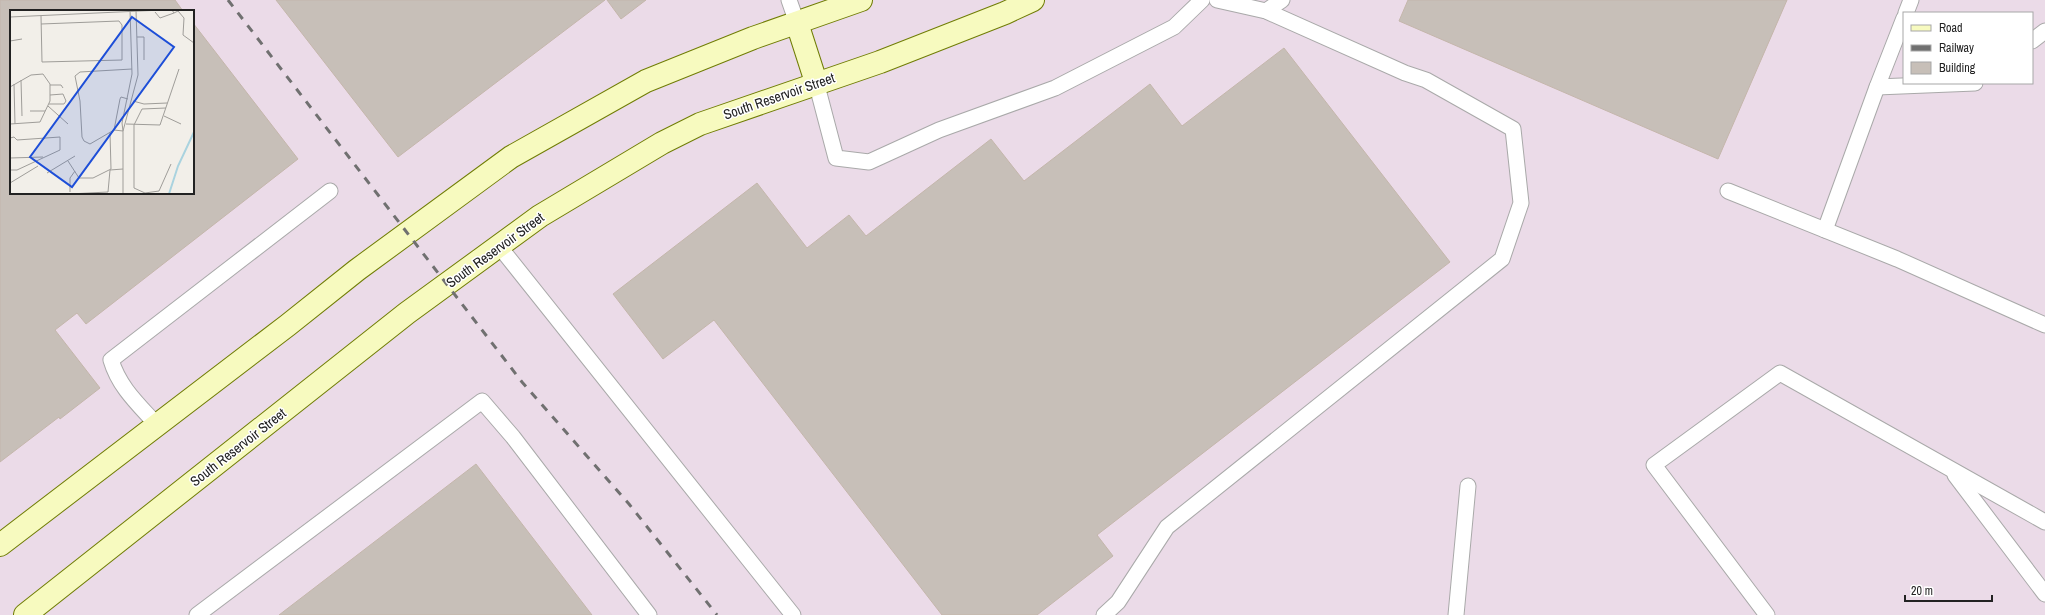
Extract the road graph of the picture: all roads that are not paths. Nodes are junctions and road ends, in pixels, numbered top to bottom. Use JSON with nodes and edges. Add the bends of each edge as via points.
{"nodes":[{"id":1,"x":789,"y":0,"type":"edge"},
{"id":2,"x":861,"y":0,"type":"edge"},
{"id":3,"x":1033,"y":0,"type":"edge"},
{"id":4,"x":1202,"y":0,"type":"edge"},
{"id":5,"x":1217,"y":0,"type":"edge"},
{"id":6,"x":1282,"y":0,"type":"edge"},
{"id":7,"x":1911,"y":0,"type":"edge"},
{"id":8,"x":1266,"y":11,"type":"junction"},
{"id":9,"x":1906,"y":12,"type":"edge"},
{"id":10,"x":1903,"y":21,"type":"edge"},
{"id":11,"x":797,"y":22,"type":"junction"},
{"id":12,"x":2045,"y":31,"type":"edge"},
{"id":13,"x":2033,"y":40,"type":"edge"},
{"id":14,"x":816,"y":82,"type":"junction"},
{"id":15,"x":1950,"y":84,"type":"edge"},
{"id":16,"x":1877,"y":87,"type":"junction"},
{"id":17,"x":330,"y":191,"type":"dead end"},
{"id":18,"x":1728,"y":191,"type":"dead end"},
{"id":19,"x":1825,"y":230,"type":"junction"},
{"id":20,"x":499,"y":246,"type":"junction"},
{"id":21,"x":2045,"y":325,"type":"edge"},
{"id":22,"x":157,"y":425,"type":"junction"},
{"id":23,"x":1951,"y":470,"type":"junction"},
{"id":24,"x":1468,"y":486,"type":"dead end"},
{"id":25,"x":2045,"y":522,"type":"edge"},
{"id":26,"x":0,"y":545,"type":"edge"},
{"id":27,"x":2045,"y":594,"type":"edge"},
{"id":28,"x":25,"y":615,"type":"edge"},
{"id":29,"x":197,"y":615,"type":"edge"},
{"id":30,"x":649,"y":615,"type":"edge"},
{"id":31,"x":793,"y":615,"type":"edge"},
{"id":32,"x":1104,"y":615,"type":"edge"},
{"id":33,"x":1456,"y":615,"type":"edge"},
{"id":34,"x":1766,"y":615,"type":"edge"}],
"edges":[{"from":1,"to":11,"type":"lane"},
{"from":2,"to":11,"type":"main road"},
{"from":3,"to":14,"type":"main road","name":"South Reservoir Street","via":[[880,62]]},
{"from":4,"to":14,"type":"lane","via":[[1174,27],[1055,88],[939,130],[869,162],[836,158]]},
{"from":5,"to":8,"type":"lane"},
{"from":6,"to":8,"type":"lane"},
{"from":7,"to":9,"type":"lane"},
{"from":8,"to":32,"type":"lane","via":[[1426,80],[1513,129],[1521,203],[1502,259],[1167,527],[1118,602]]},
{"from":10,"to":16,"type":"lane"},
{"from":11,"to":14,"type":"main road"},
{"from":11,"to":22,"type":"main road","via":[[646,81],[511,157],[357,270]]},
{"from":12,"to":13,"type":"lane"},
{"from":14,"to":20,"type":"main road","name":"South Reservoir Street","via":[[700,124],[662,143],[540,216]]},
{"from":15,"to":16,"type":"lane"},
{"from":16,"to":19,"type":"lane"},
{"from":17,"to":22,"type":"lane","via":[[111,360],[116,376]]},
{"from":18,"to":19,"type":"lane"},
{"from":19,"to":21,"type":"lane"},
{"from":20,"to":28,"type":"main road","name":"South Reservoir Street","via":[[407,313]]},
{"from":20,"to":31,"type":"lane"},
{"from":22,"to":26,"type":"main road"},
{"from":23,"to":25,"type":"lane"},
{"from":23,"to":27,"type":"lane"},
{"from":23,"to":34,"type":"lane","via":[[1780,373],[1654,466]]},
{"from":24,"to":33,"type":"lane"},
{"from":29,"to":30,"type":"lane","via":[[482,401],[513,437]]}]}
